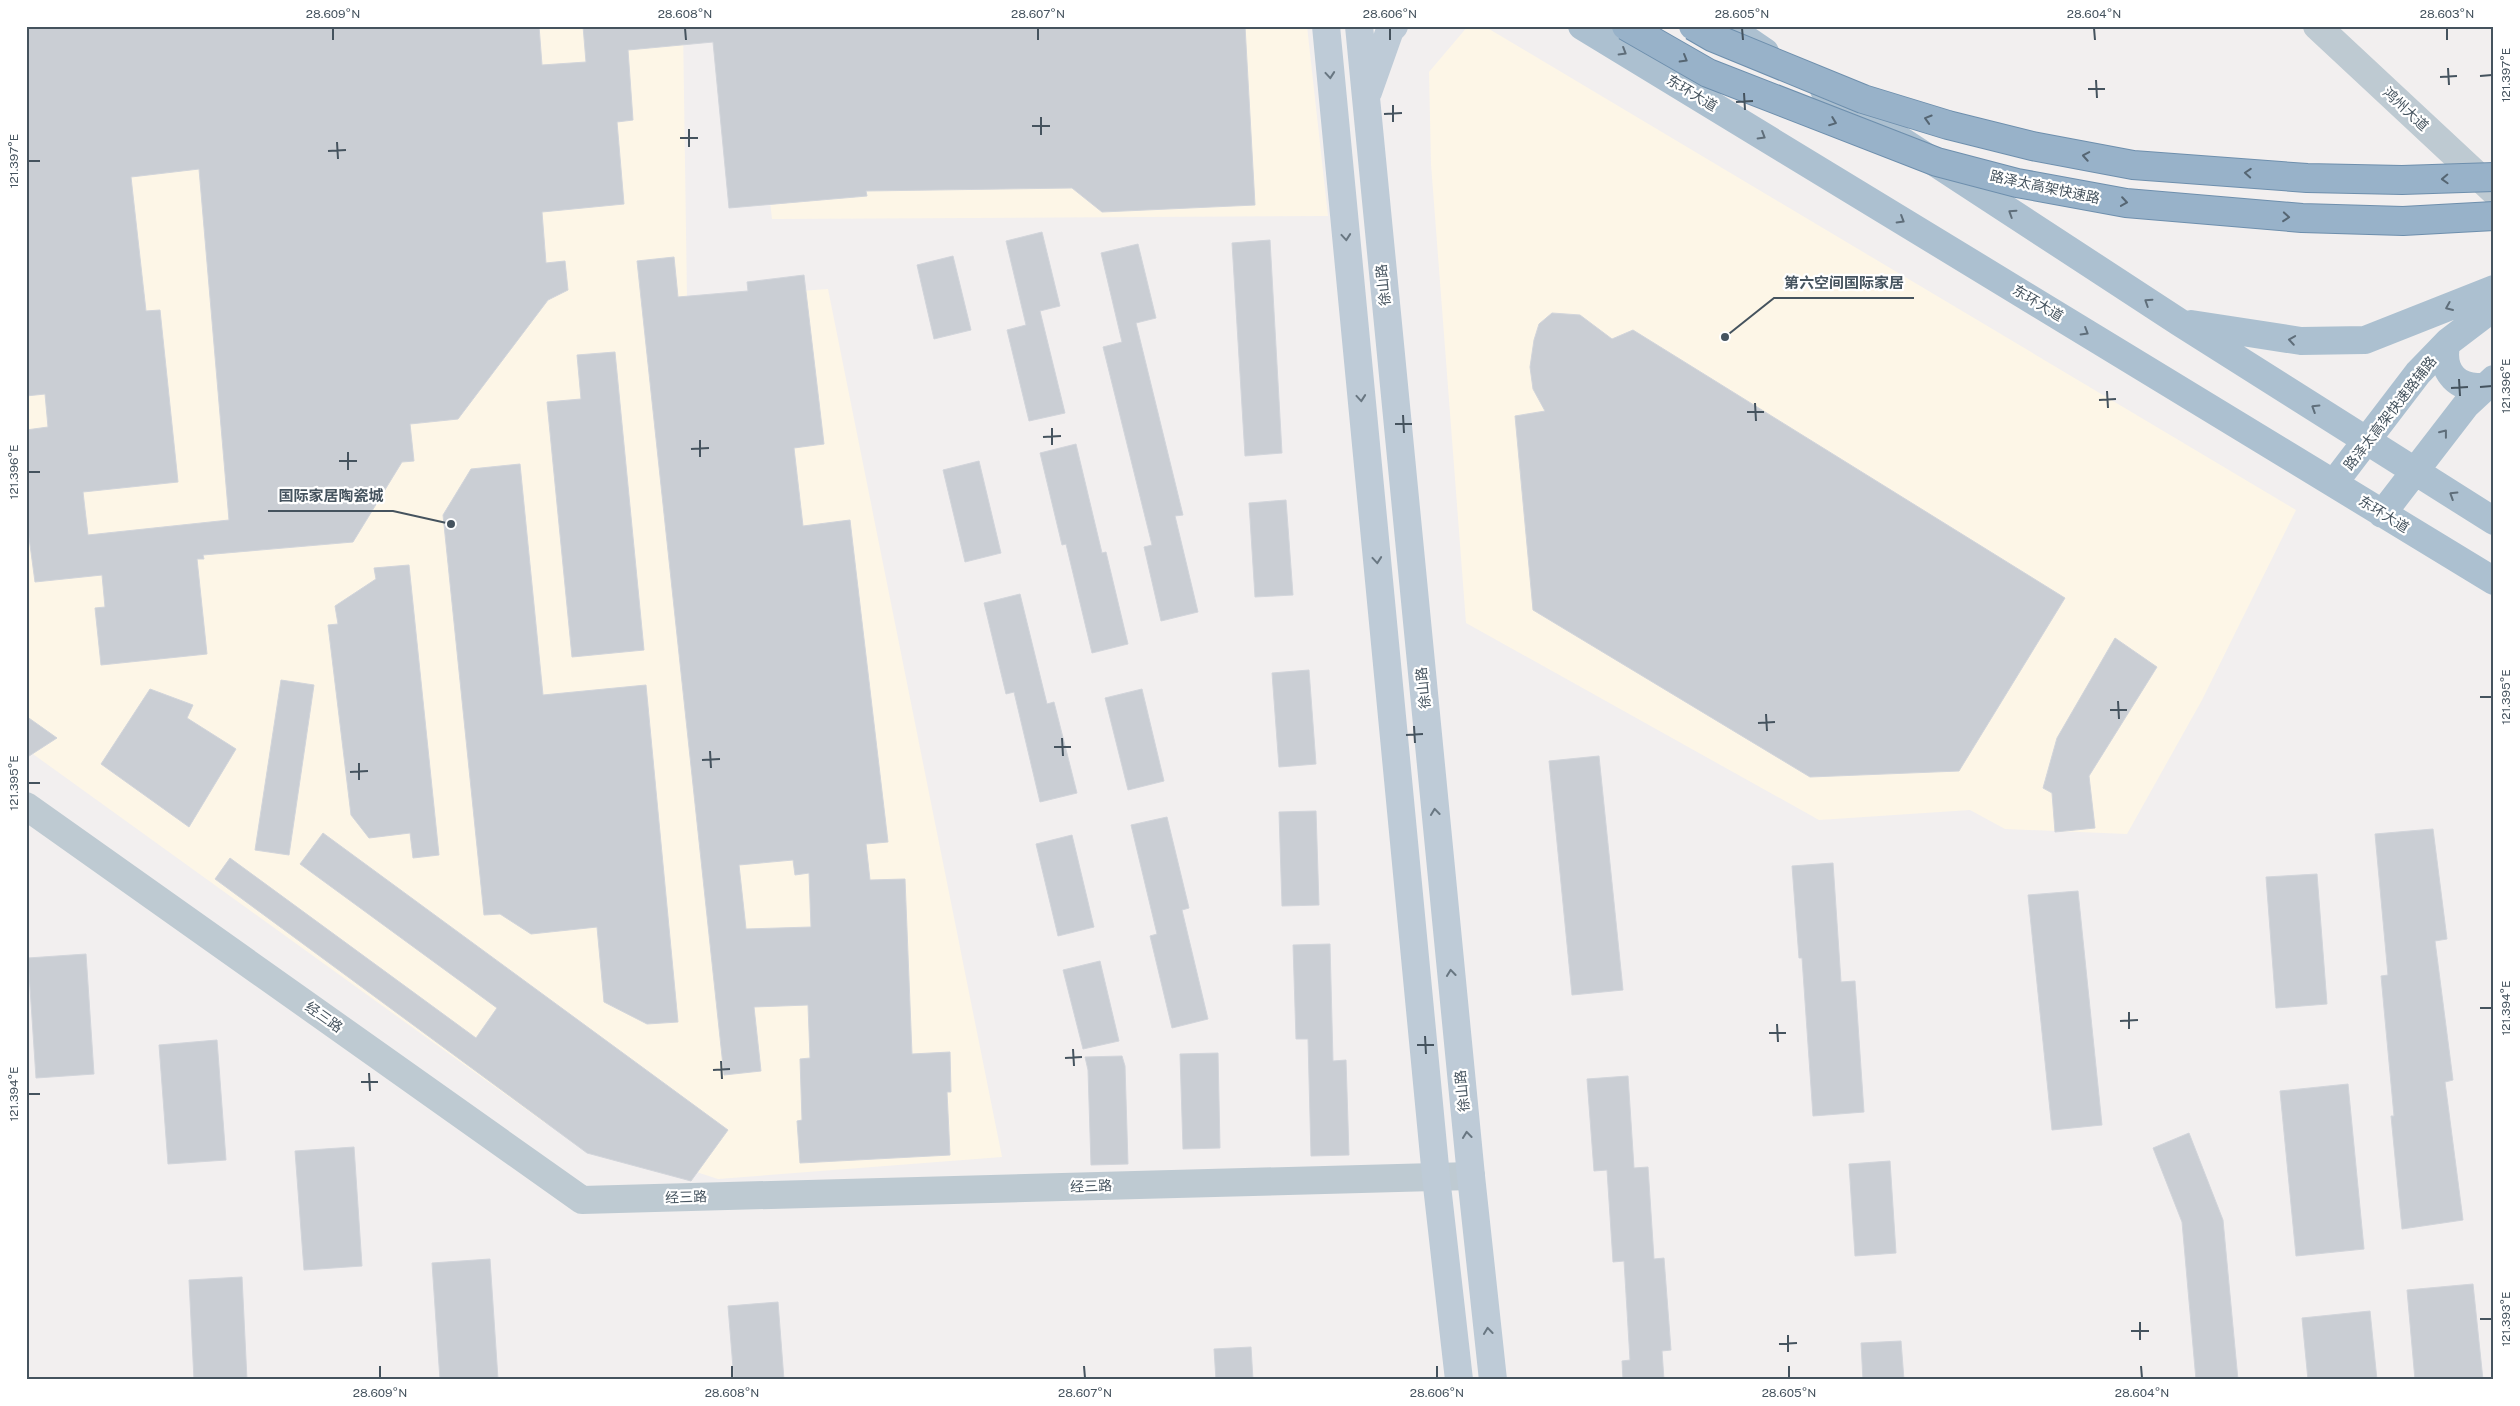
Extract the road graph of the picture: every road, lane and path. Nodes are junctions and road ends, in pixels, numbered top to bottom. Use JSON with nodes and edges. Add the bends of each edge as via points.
{"nodes":[{"id":1,"x":1326,"y":26,"type":"edge"},
{"id":2,"x":1359,"y":26,"type":"edge"},
{"id":3,"x":1394,"y":26,"type":"edge"},
{"id":4,"x":1582,"y":26,"type":"edge"},
{"id":5,"x":1626,"y":26,"type":"edge"},
{"id":6,"x":1693,"y":26,"type":"edge"},
{"id":7,"x":1727,"y":26,"type":"edge"},
{"id":8,"x":2317,"y":26,"type":"edge"},
{"id":9,"x":1365,"y":102,"type":"junction"},
{"id":10,"x":2494,"y":177,"type":"edge"},
{"id":11,"x":2494,"y":191,"type":"edge"},
{"id":12,"x":2494,"y":216,"type":"edge"},
{"id":13,"x":2494,"y":289,"type":"edge"},
{"id":14,"x":2494,"y":307,"type":"edge"},
{"id":15,"x":2179,"y":322,"type":"junction"},
{"id":16,"x":2446,"y":344,"type":"junction"},
{"id":17,"x":2490,"y":382,"type":"edge"},
{"id":18,"x":2368,"y":440,"type":"junction"},
{"id":19,"x":2415,"y":471,"type":"junction"},
{"id":20,"x":2334,"y":483,"type":"junction"},
{"id":21,"x":2382,"y":514,"type":"junction"},
{"id":22,"x":2494,"y":521,"type":"edge"},
{"id":23,"x":2494,"y":581,"type":"edge"},
{"id":24,"x":26,"y":806,"type":"edge"},
{"id":25,"x":1471,"y":1176,"type":"junction"},
{"id":26,"x":1436,"y":1177,"type":"junction"},
{"id":27,"x":1459,"y":1380,"type":"edge"},
{"id":28,"x":1493,"y":1380,"type":"edge"}],
"edges":[{"from":1,"to":26,"type":"main road","one_way":true},
{"from":2,"to":9,"type":"main road","name":"徐山路"},
{"from":3,"to":9,"type":"main road"},
{"from":4,"to":20,"type":"main road","name":"东环大道","one_way":true},
{"from":5,"to":12,"type":"highway","name":"路泽太高架快速路","one_way":true,"bridge":true,"via":[[1708,73],[1937,162],[2017,183],[2126,203],[2302,218],[2403,221]]},
{"from":10,"to":6,"type":"highway","one_way":true,"bridge":true,"via":[[2402,180],[2307,178],[2133,164],[2032,146],[1863,99],[1712,38]]},
{"from":15,"to":7,"type":"main road","one_way":true},
{"from":8,"to":11,"type":"street","name":"鸿州大道"},
{"from":25,"to":9,"type":"main road","name":"徐山路","one_way":true},
{"from":13,"to":15,"type":"main road","one_way":true,"via":[[2365,340],[2301,342]]},
{"from":14,"to":16,"type":"main road","name":"路泽太高架快速路辅路"},
{"from":18,"to":15,"type":"main road","one_way":true},
{"from":16,"to":17,"type":"main road","via":[[2446,370],[2463,384],[2474,388]]},
{"from":16,"to":18,"type":"main road","name":"路泽太高架快速路辅路","via":[[2418,374]]},
{"from":19,"to":17,"type":"main road","one_way":true,"via":[[2466,405]]},
{"from":18,"to":19,"type":"main road"},
{"from":18,"to":20,"type":"main road","name":"路泽太高架快速路辅路"},
{"from":19,"to":21,"type":"main road"},
{"from":22,"to":19,"type":"main road","one_way":true},
{"from":20,"to":21,"type":"main road","name":"东环大道"},
{"from":21,"to":23,"type":"main road","name":"东环大道"},
{"from":24,"to":26,"type":"street","name":"经三路","via":[[582,1200]]},
{"from":25,"to":26,"type":"street","name":"经三路"},
{"from":28,"to":25,"type":"main road","name":"徐山路","one_way":true},
{"from":26,"to":27,"type":"main road"}]}
